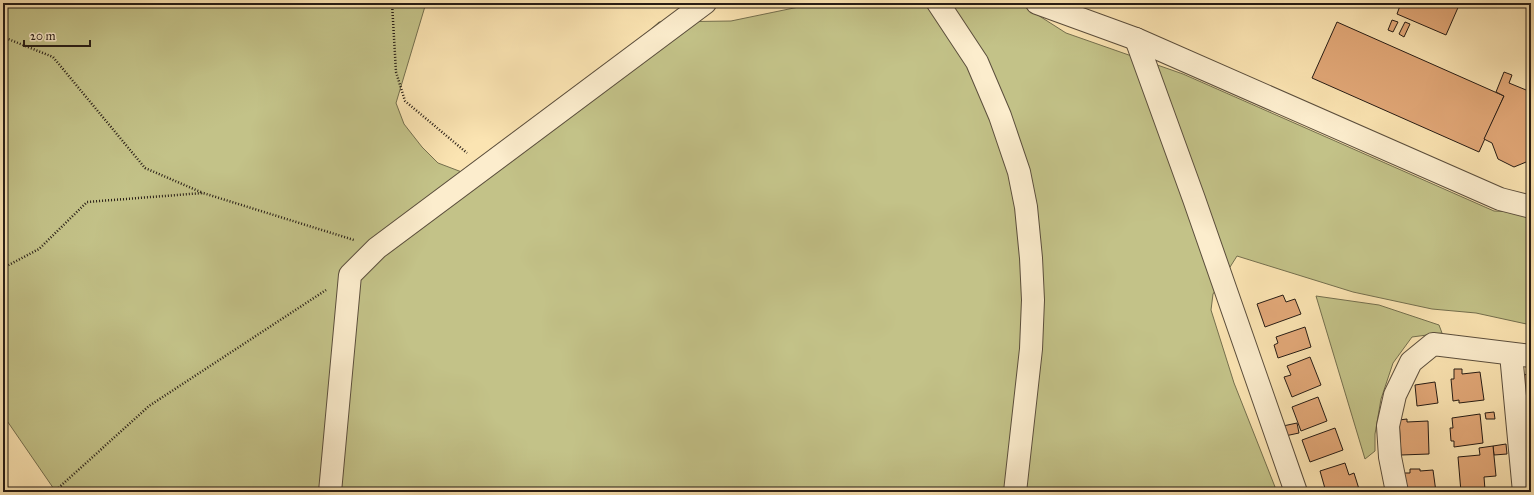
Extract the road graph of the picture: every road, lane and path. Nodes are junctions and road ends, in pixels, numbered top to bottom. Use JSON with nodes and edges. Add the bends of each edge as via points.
{"nodes":[{"id":1,"x":392,"y":3,"type":"edge"},
{"id":2,"x":705,"y":3,"type":"edge"},
{"id":3,"x":938,"y":3,"type":"edge"},
{"id":4,"x":1038,"y":3,"type":"edge"},
{"id":5,"x":3,"y":37,"type":"edge"},
{"id":6,"x":1136,"y":39,"type":"junction"},
{"id":7,"x":484,"y":167,"type":"junction"},
{"id":8,"x":203,"y":193,"type":"junction"},
{"id":9,"x":1531,"y":207,"type":"edge"},
{"id":10,"x":377,"y":248,"type":"junction"},
{"id":11,"x":3,"y":268,"type":"edge"},
{"id":12,"x":350,"y":275,"type":"junction"},
{"id":13,"x":1521,"y":355,"type":"edge"},
{"id":14,"x":54,"y":492,"type":"edge"},
{"id":15,"x":330,"y":492,"type":"edge"},
{"id":16,"x":1015,"y":492,"type":"edge"},
{"id":17,"x":1296,"y":492,"type":"edge"},
{"id":18,"x":1397,"y":492,"type":"edge"},
{"id":19,"x":1524,"y":492,"type":"edge"}],
"edges":[{"from":1,"to":7,"type":"path","via":[[396,72],[405,101]]},
{"from":2,"to":7,"type":"street"},
{"from":3,"to":16,"type":"street","via":[[977,62],[998,109],[1019,172],[1026,207],[1033,300],[1029,365]]},
{"from":4,"to":6,"type":"street"},
{"from":5,"to":8,"type":"path","via":[[53,57],[145,168]]},
{"from":6,"to":9,"type":"street","via":[[1500,199]]},
{"from":6,"to":17,"type":"street"},
{"from":7,"to":10,"type":"street"},
{"from":8,"to":10,"type":"path"},
{"from":8,"to":11,"type":"path","via":[[87,202],[39,248]]},
{"from":10,"to":12,"type":"street"},
{"from":12,"to":14,"type":"path","via":[[149,406]]},
{"from":12,"to":15,"type":"street"},
{"from":13,"to":18,"type":"street","via":[[1433,344],[1411,362],[1396,395],[1388,426],[1390,457]]},
{"from":13,"to":19,"type":"street"}]}
